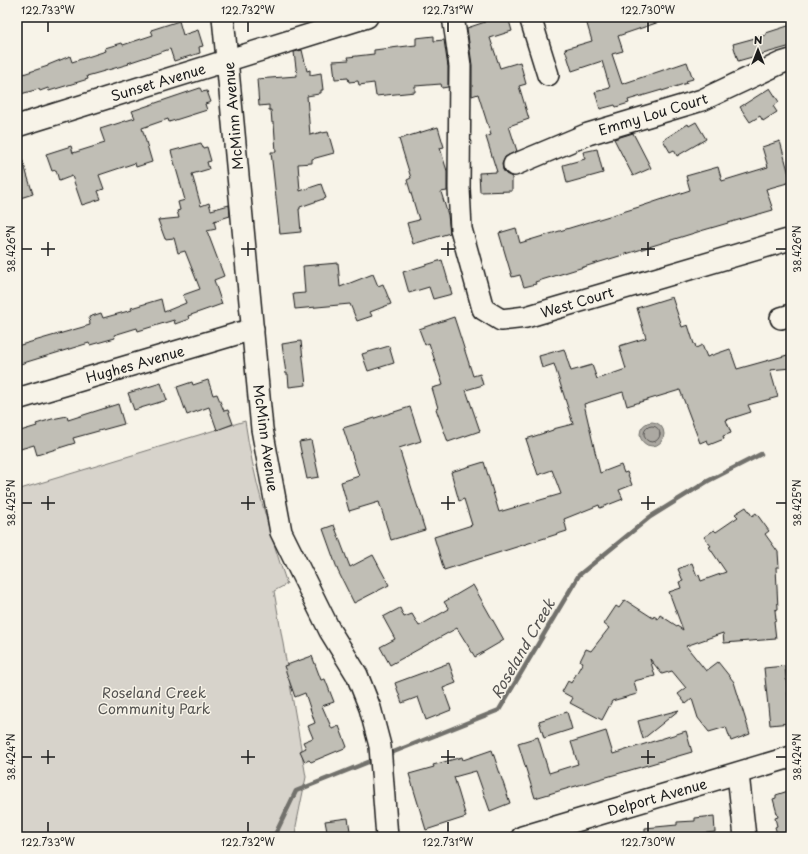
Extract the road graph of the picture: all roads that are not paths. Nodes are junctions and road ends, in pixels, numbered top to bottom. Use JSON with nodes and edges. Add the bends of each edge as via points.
{"nodes":[{"id":1,"x":223,"y":17,"type":"edge"},
{"id":2,"x":367,"y":17,"type":"edge"},
{"id":3,"x":453,"y":17,"type":"edge"},
{"id":4,"x":530,"y":17,"type":"edge"},
{"id":5,"x":228,"y":60,"type":"junction"},
{"id":6,"x":791,"y":60,"type":"edge"},
{"id":7,"x":548,"y":75,"type":"dead end"},
{"id":8,"x":17,"y":126,"type":"edge"},
{"id":9,"x":514,"y":165,"type":"dead end"},
{"id":10,"x":791,"y":239,"type":"edge"},
{"id":11,"x":253,"y":329,"type":"junction"},
{"id":12,"x":17,"y":399,"type":"edge"},
{"id":13,"x":791,"y":757,"type":"edge"},
{"id":14,"x":738,"y":774,"type":"junction"},
{"id":15,"x":559,"y":832,"type":"edge"},
{"id":16,"x":387,"y":837,"type":"edge"},
{"id":17,"x":522,"y":837,"type":"edge"},
{"id":18,"x":745,"y":837,"type":"edge"}],
"edges":[{"from":1,"to":5,"type":"street","name":"McMinn Avenue"},
{"from":2,"to":5,"type":"street","name":"Sunset Avenue"},
{"from":3,"to":10,"type":"street","name":"West Court","via":[[460,66],[461,229],[483,309],[501,320],[526,317]]},
{"from":4,"to":7,"type":"street"},
{"from":5,"to":8,"type":"street","name":"Sunset Avenue"},
{"from":5,"to":11,"type":"street","name":"McMinn Avenue"},
{"from":6,"to":9,"type":"street","name":"Emmy Lou Court","via":[[702,100],[588,134]]},
{"from":11,"to":12,"type":"street","name":"Hughes Avenue"},
{"from":11,"to":16,"type":"street","name":"McMinn Avenue","via":[[262,429],[281,532],[330,631],[357,675],[370,708],[380,746]]},
{"from":13,"to":14,"type":"street","name":"Delport Avenue"},
{"from":14,"to":15,"type":"street","name":"Delport Avenue"},
{"from":14,"to":18,"type":"street"},
{"from":15,"to":17,"type":"street","name":"Delport Avenue"}]}
